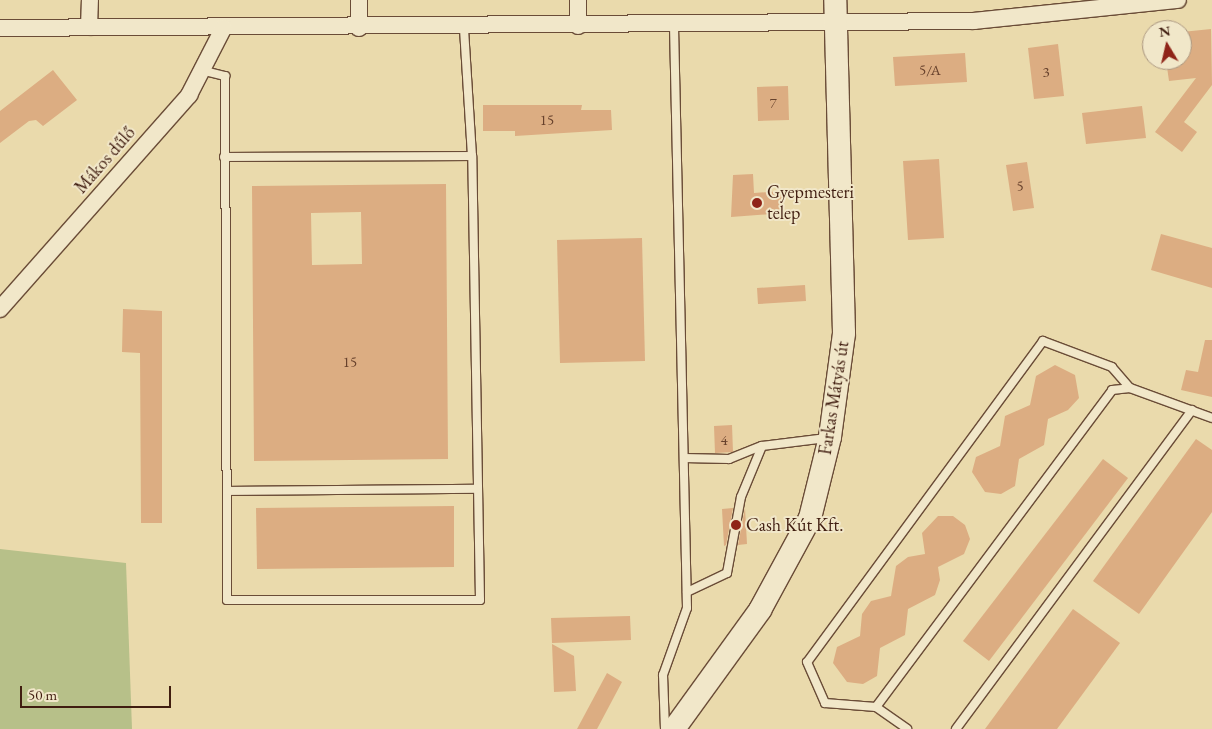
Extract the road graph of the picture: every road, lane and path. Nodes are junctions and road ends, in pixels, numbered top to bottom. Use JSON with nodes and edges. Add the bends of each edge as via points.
{"nodes":[{"id":1,"x":90,"y":0,"type":"edge"},
{"id":2,"x":360,"y":0,"type":"edge"},
{"id":3,"x":578,"y":0,"type":"edge"},
{"id":4,"x":835,"y":0,"type":"edge"},
{"id":5,"x":1178,"y":0,"type":"edge"},
{"id":6,"x":836,"y":24,"type":"junction"},
{"id":7,"x":578,"y":26,"type":"junction"},
{"id":8,"x":674,"y":26,"type":"junction"},
{"id":9,"x":89,"y":27,"type":"junction"},
{"id":10,"x":224,"y":27,"type":"junction"},
{"id":11,"x":0,"y":28,"type":"edge"},
{"id":12,"x":359,"y":28,"type":"junction"},
{"id":13,"x":464,"y":28,"type":"junction"},
{"id":14,"x":205,"y":71,"type":"junction"},
{"id":15,"x":472,"y":156,"type":"junction"},
{"id":16,"x":224,"y":157,"type":"junction"},
{"id":17,"x":0,"y":310,"type":"edge"},
{"id":18,"x":1130,"y":388,"type":"junction"},
{"id":19,"x":1192,"y":410,"type":"junction"},
{"id":20,"x":1212,"y":418,"type":"edge"},
{"id":21,"x":830,"y":437,"type":"junction"},
{"id":22,"x":762,"y":446,"type":"junction"},
{"id":23,"x":684,"y":458,"type":"junction"},
{"id":24,"x":476,"y":490,"type":"junction"},
{"id":25,"x":227,"y":491,"type":"junction"},
{"id":26,"x":687,"y":592,"type":"junction"},
{"id":27,"x":876,"y":707,"type":"junction"},
{"id":28,"x":665,"y":729,"type":"edge"},
{"id":29,"x":674,"y":729,"type":"edge"},
{"id":30,"x":907,"y":729,"type":"edge"},
{"id":31,"x":956,"y":729,"type":"edge"}],
"edges":[{"from":1,"to":9,"type":"street"},
{"from":2,"to":12,"type":"street"},
{"from":3,"to":7,"type":"street"},
{"from":4,"to":6,"type":"street","name":"Farkas Mátyás út"},
{"from":5,"to":6,"type":"street","via":[[974,21]]},
{"from":6,"to":8,"type":"street"},
{"from":6,"to":21,"type":"street","name":"Farkas Mátyás út","via":[[844,333]]},
{"from":7,"to":8,"type":"street"},
{"from":7,"to":13,"type":"street"},
{"from":8,"to":23,"type":"lane"},
{"from":9,"to":10,"type":"street"},
{"from":9,"to":11,"type":"street"},
{"from":10,"to":12,"type":"street"},
{"from":10,"to":14,"type":"street","name":"Mákos dűlő"},
{"from":12,"to":13,"type":"street"},
{"from":13,"to":15,"type":"lane"},
{"from":14,"to":16,"type":"lane","via":[[225,76]]},
{"from":14,"to":17,"type":"street","name":"Mákos dűlő"},
{"from":15,"to":16,"type":"lane"},
{"from":15,"to":24,"type":"lane"},
{"from":16,"to":25,"type":"lane"},
{"from":18,"to":19,"type":"lane"},
{"from":18,"to":27,"type":"lane","via":[[1112,390]]},
{"from":18,"to":27,"type":"lane","via":[[1112,367],[1043,341],[807,662],[824,703]]},
{"from":19,"to":20,"type":"lane"},
{"from":19,"to":31,"type":"lane"},
{"from":21,"to":22,"type":"lane"},
{"from":21,"to":29,"type":"street","name":"Farkas Mátyás út","via":[[810,518],[760,610]]},
{"from":22,"to":23,"type":"lane","via":[[729,459]]},
{"from":22,"to":26,"type":"lane","via":[[741,497],[727,573]]},
{"from":23,"to":26,"type":"lane"},
{"from":24,"to":25,"type":"lane"},
{"from":24,"to":25,"type":"lane","via":[[480,600],[226,600]]},
{"from":26,"to":28,"type":"lane","via":[[687,608],[663,675]]},
{"from":27,"to":30,"type":"lane"}]}
